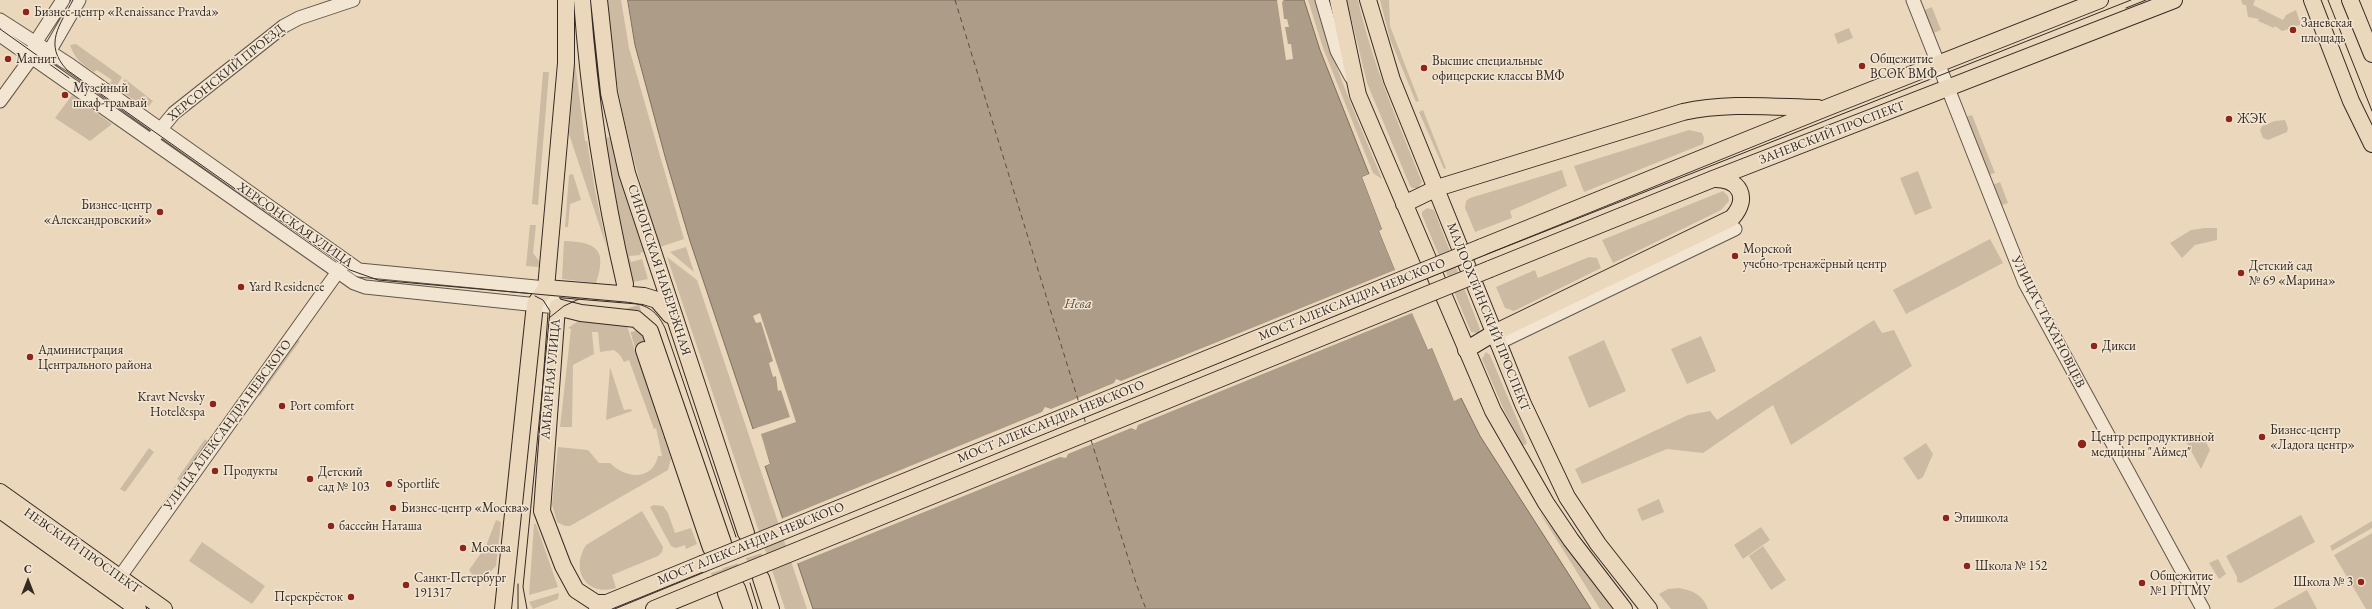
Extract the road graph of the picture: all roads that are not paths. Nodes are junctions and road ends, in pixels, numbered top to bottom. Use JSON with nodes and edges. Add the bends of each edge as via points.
{"nodes":[{"id":1,"x":63,"y":0,"type":"edge"},
{"id":2,"x":79,"y":0,"type":"edge"},
{"id":3,"x":353,"y":0,"type":"edge"},
{"id":4,"x":582,"y":0,"type":"edge"},
{"id":5,"x":599,"y":0,"type":"edge"},
{"id":6,"x":1322,"y":0,"type":"edge"},
{"id":7,"x":1338,"y":0,"type":"edge"},
{"id":8,"x":1913,"y":0,"type":"edge"},
{"id":9,"x":2100,"y":0,"type":"edge"},
{"id":10,"x":2174,"y":0,"type":"edge"},
{"id":11,"x":2312,"y":0,"type":"edge"},
{"id":12,"x":2350,"y":0,"type":"edge"},
{"id":13,"x":565,"y":1,"type":"edge"},
{"id":14,"x":1369,"y":2,"type":"edge"},
{"id":15,"x":0,"y":20,"type":"edge"},
{"id":16,"x":0,"y":35,"type":"edge"},
{"id":17,"x":35,"y":43,"type":"junction"},
{"id":18,"x":49,"y":52,"type":"junction"},
{"id":19,"x":2372,"y":54,"type":"edge"},
{"id":20,"x":32,"y":57,"type":"junction"},
{"id":21,"x":1938,"y":64,"type":"junction"},
{"id":22,"x":1356,"y":89,"type":"junction"},
{"id":23,"x":1947,"y":89,"type":"junction"},
{"id":24,"x":0,"y":101,"type":"edge"},
{"id":25,"x":1826,"y":108,"type":"junction"},
{"id":26,"x":161,"y":128,"type":"junction"},
{"id":27,"x":152,"y":141,"type":"junction"},
{"id":28,"x":2372,"y":144,"type":"edge"},
{"id":29,"x":1714,"y":179,"type":"junction"},
{"id":30,"x":1438,"y":192,"type":"junction"},
{"id":31,"x":1404,"y":204,"type":"junction"},
{"id":32,"x":1735,"y":229,"type":"dead end"},
{"id":33,"x":1482,"y":247,"type":"joint"},
{"id":34,"x":345,"y":261,"type":"junction"},
{"id":35,"x":1490,"y":269,"type":"joint"},
{"id":36,"x":337,"y":273,"type":"junction"},
{"id":37,"x":625,"y":284,"type":"tunnel mouth"},
{"id":38,"x":546,"y":288,"type":"junction"},
{"id":39,"x":535,"y":304,"type":"junction"},
{"id":40,"x":557,"y":307,"type":"junction"},
{"id":41,"x":675,"y":323,"type":"junction"},
{"id":42,"x":1496,"y":338,"type":"junction"},
{"id":43,"x":650,"y":346,"type":"joint"},
{"id":44,"x":1466,"y":350,"type":"junction"},
{"id":45,"x":0,"y":492,"type":"edge"},
{"id":46,"x":0,"y":510,"type":"edge"},
{"id":47,"x":746,"y":533,"type":"tunnel mouth"},
{"id":48,"x":717,"y":545,"type":"tunnel mouth"},
{"id":49,"x":761,"y":578,"type":"tunnel mouth"},
{"id":50,"x":115,"y":583,"type":"junction"},
{"id":51,"x":606,"y":603,"type":"junction"},
{"id":52,"x":138,"y":609,"type":"edge"},
{"id":53,"x":164,"y":609,"type":"edge"},
{"id":54,"x":503,"y":609,"type":"edge"},
{"id":55,"x":591,"y":609,"type":"edge"},
{"id":56,"x":654,"y":609,"type":"edge"},
{"id":57,"x":732,"y":609,"type":"edge"},
{"id":58,"x":744,"y":609,"type":"edge"},
{"id":59,"x":771,"y":609,"type":"edge"},
{"id":60,"x":1624,"y":609,"type":"edge"},
{"id":61,"x":1649,"y":609,"type":"edge"},
{"id":62,"x":2203,"y":609,"type":"edge"}],
"edges":[{"from":1,"to":17,"type":"street"},
{"from":2,"to":18,"type":"street"},
{"from":3,"to":26,"type":"street","name":"ХЕРСОНСКИЙ ПРОЕЗД","via":[[299,18],[284,26],[174,113]]},
{"from":4,"to":37,"type":"main road","name":"СИНОПСКАЯ НАБЕРЕЖНАЯ","via":[[596,140],[610,222]]},
{"from":5,"to":41,"type":"main road","name":"СИНОПСКАЯ НАБЕРЕЖНАЯ","via":[[603,52],[617,135]]},
{"from":6,"to":22,"type":"street","via":[[1337,50]]},
{"from":7,"to":22,"type":"main road"},
{"from":8,"to":21,"type":"street","name":"УЛИЦА СТАХАНОВЦЕВ"},
{"from":9,"to":21,"type":"main road","name":"ЗАНЕВСКИЙ ПРОСПЕКТ"},
{"from":10,"to":23,"type":"main road","name":"ЗАНЕВСКИЙ ПРОСПЕКТ"},
{"from":11,"to":28,"type":"main road","via":[[2351,101]]},
{"from":12,"to":19,"type":"main road"},
{"from":13,"to":38,"type":"main road","via":[[564,84]]},
{"from":14,"to":30,"type":"main road","name":"МАЛООХТИНСКИЙ ПРОСПЕКТ","via":[[1392,80]]},
{"from":15,"to":17,"type":"street","name":"ХЕРСОНСКАЯ УЛИЦА"},
{"from":16,"to":20,"type":"street","name":"ХЕРСОНСКАЯ УЛИЦА"},
{"from":17,"to":18,"type":"street","name":"ХЕРСОНСКАЯ УЛИЦА"},
{"from":17,"to":20,"type":"street"},
{"from":18,"to":20,"type":"street"},
{"from":18,"to":26,"type":"street","name":"ХЕРСОНСКАЯ УЛИЦА"},
{"from":20,"to":24,"type":"street"},
{"from":20,"to":27,"type":"street","name":"ХЕРСОНСКАЯ УЛИЦА"},
{"from":21,"to":23,"type":"street","name":"УЛИЦА СТАХАНОВЦЕВ"},
{"from":21,"to":25,"type":"main road","name":"ЗАНЕВСКИЙ ПРОСПЕКТ"},
{"from":22,"to":31,"type":"main road"},
{"from":23,"to":29,"type":"main road","name":"ЗАНЕВСКИЙ ПРОСПЕКТ"},
{"from":23,"to":62,"type":"street","name":"УЛИЦА СТАХАНОВЦЕВ","via":[[2025,283]]},
{"from":25,"to":30,"type":"main road","via":[[1703,108],[1683,112]]},
{"from":25,"to":33,"type":"main road","name":"ЗАНЕВСКИЙ ПРОСПЕКТ"},
{"from":26,"to":27,"type":"street","name":"ХЕРСОНСКИЙ ПРОЕЗД"},
{"from":26,"to":34,"type":"street","name":"ХЕРСОНСКАЯ УЛИЦА"},
{"from":27,"to":36,"type":"street","name":"ХЕРСОНСКАЯ УЛИЦА"},
{"from":29,"to":35,"type":"main road","name":"ЗАНЕВСКИЙ ПРОСПЕКТ"},
{"from":29,"to":42,"type":"main road","via":[[1724,178],[1733,182],[1740,190],[1742,201],[1739,211],[1732,218]]},
{"from":30,"to":31,"type":"main road"},
{"from":30,"to":42,"type":"main road","name":"МАЛООХТИНСКИЙ ПРОСПЕКТ"},
{"from":31,"to":44,"type":"main road"},
{"from":32,"to":42,"type":"street"},
{"from":33,"to":51,"type":"main road","name":"МОСТ АЛЕКСАНДРА НЕВСКОГО","bridge":true},
{"from":34,"to":36,"type":"street","name":"УЛИЦА АЛЕКСАНДРА НЕВСКОГО"},
{"from":34,"to":38,"type":"street","name":"ХЕРСОНСКАЯ УЛИЦА","via":[[367,272]]},
{"from":35,"to":56,"type":"main road","name":"МОСТ АЛЕКСАНДРА НЕВСКОГО","bridge":true},
{"from":36,"to":39,"type":"street","name":"ХЕРСОНСКАЯ УЛИЦА","via":[[365,287]]},
{"from":36,"to":50,"type":"street","name":"УЛИЦА АЛЕКСАНДРА НЕВСКОГО"},
{"from":38,"to":39,"type":"main road","name":"АМБАРНАЯ УЛИЦА"},
{"from":38,"to":40,"type":"street","name":"АМБАРНАЯ УЛИЦА"},
{"from":38,"to":41,"type":"main road","name":"ХЕРСОНСКАЯ УЛИЦА","via":[[644,296],[657,300],[666,308]]},
{"from":39,"to":40,"type":"street","name":"ХЕРСОНСКАЯ УЛИЦА"},
{"from":39,"to":54,"type":"main road","name":"АМБАРНАЯ УЛИЦА"},
{"from":40,"to":43,"type":"main road","name":"ХЕРСОНСКАЯ УЛИЦА","via":[[581,313],[636,319],[645,325]]},
{"from":40,"to":51,"type":"main road","name":"АМБАРНАЯ УЛИЦА","via":[[542,511],[563,566],[576,590],[596,603]]},
{"from":41,"to":47,"type":"main road","name":"СИНОПСКАЯ НАБЕРЕЖНАЯ"},
{"from":42,"to":44,"type":"main road"},
{"from":42,"to":61,"type":"main road","name":"МАЛООХТИНСКИЙ ПРОСПЕКТ","via":[[1533,428],[1567,497],[1598,544]]},
{"from":43,"to":48,"type":"main road","name":"СИНОПСКАЯ НАБЕРЕЖНАЯ"},
{"from":44,"to":60,"type":"main road","via":[[1493,411],[1519,459],[1571,540]]},
{"from":45,"to":50,"type":"main road","name":"НЕВСКИЙ ПРОСПЕКТ"},
{"from":46,"to":50,"type":"main road","name":"НЕВСКИЙ ПРОСПЕКТ"},
{"from":49,"to":59,"type":"main road"},
{"from":50,"to":52,"type":"main road","name":"НЕВСКИЙ ПРОСПЕКТ"},
{"from":50,"to":53,"type":"main road","name":"НЕВСКИЙ ПРОСПЕКТ"},
{"from":51,"to":55,"type":"main road","name":"МОСТ АЛЕКСАНДРА НЕВСКОГО"},
{"from":57,"to":58,"type":"main road","via":[[732,590]]}]}
